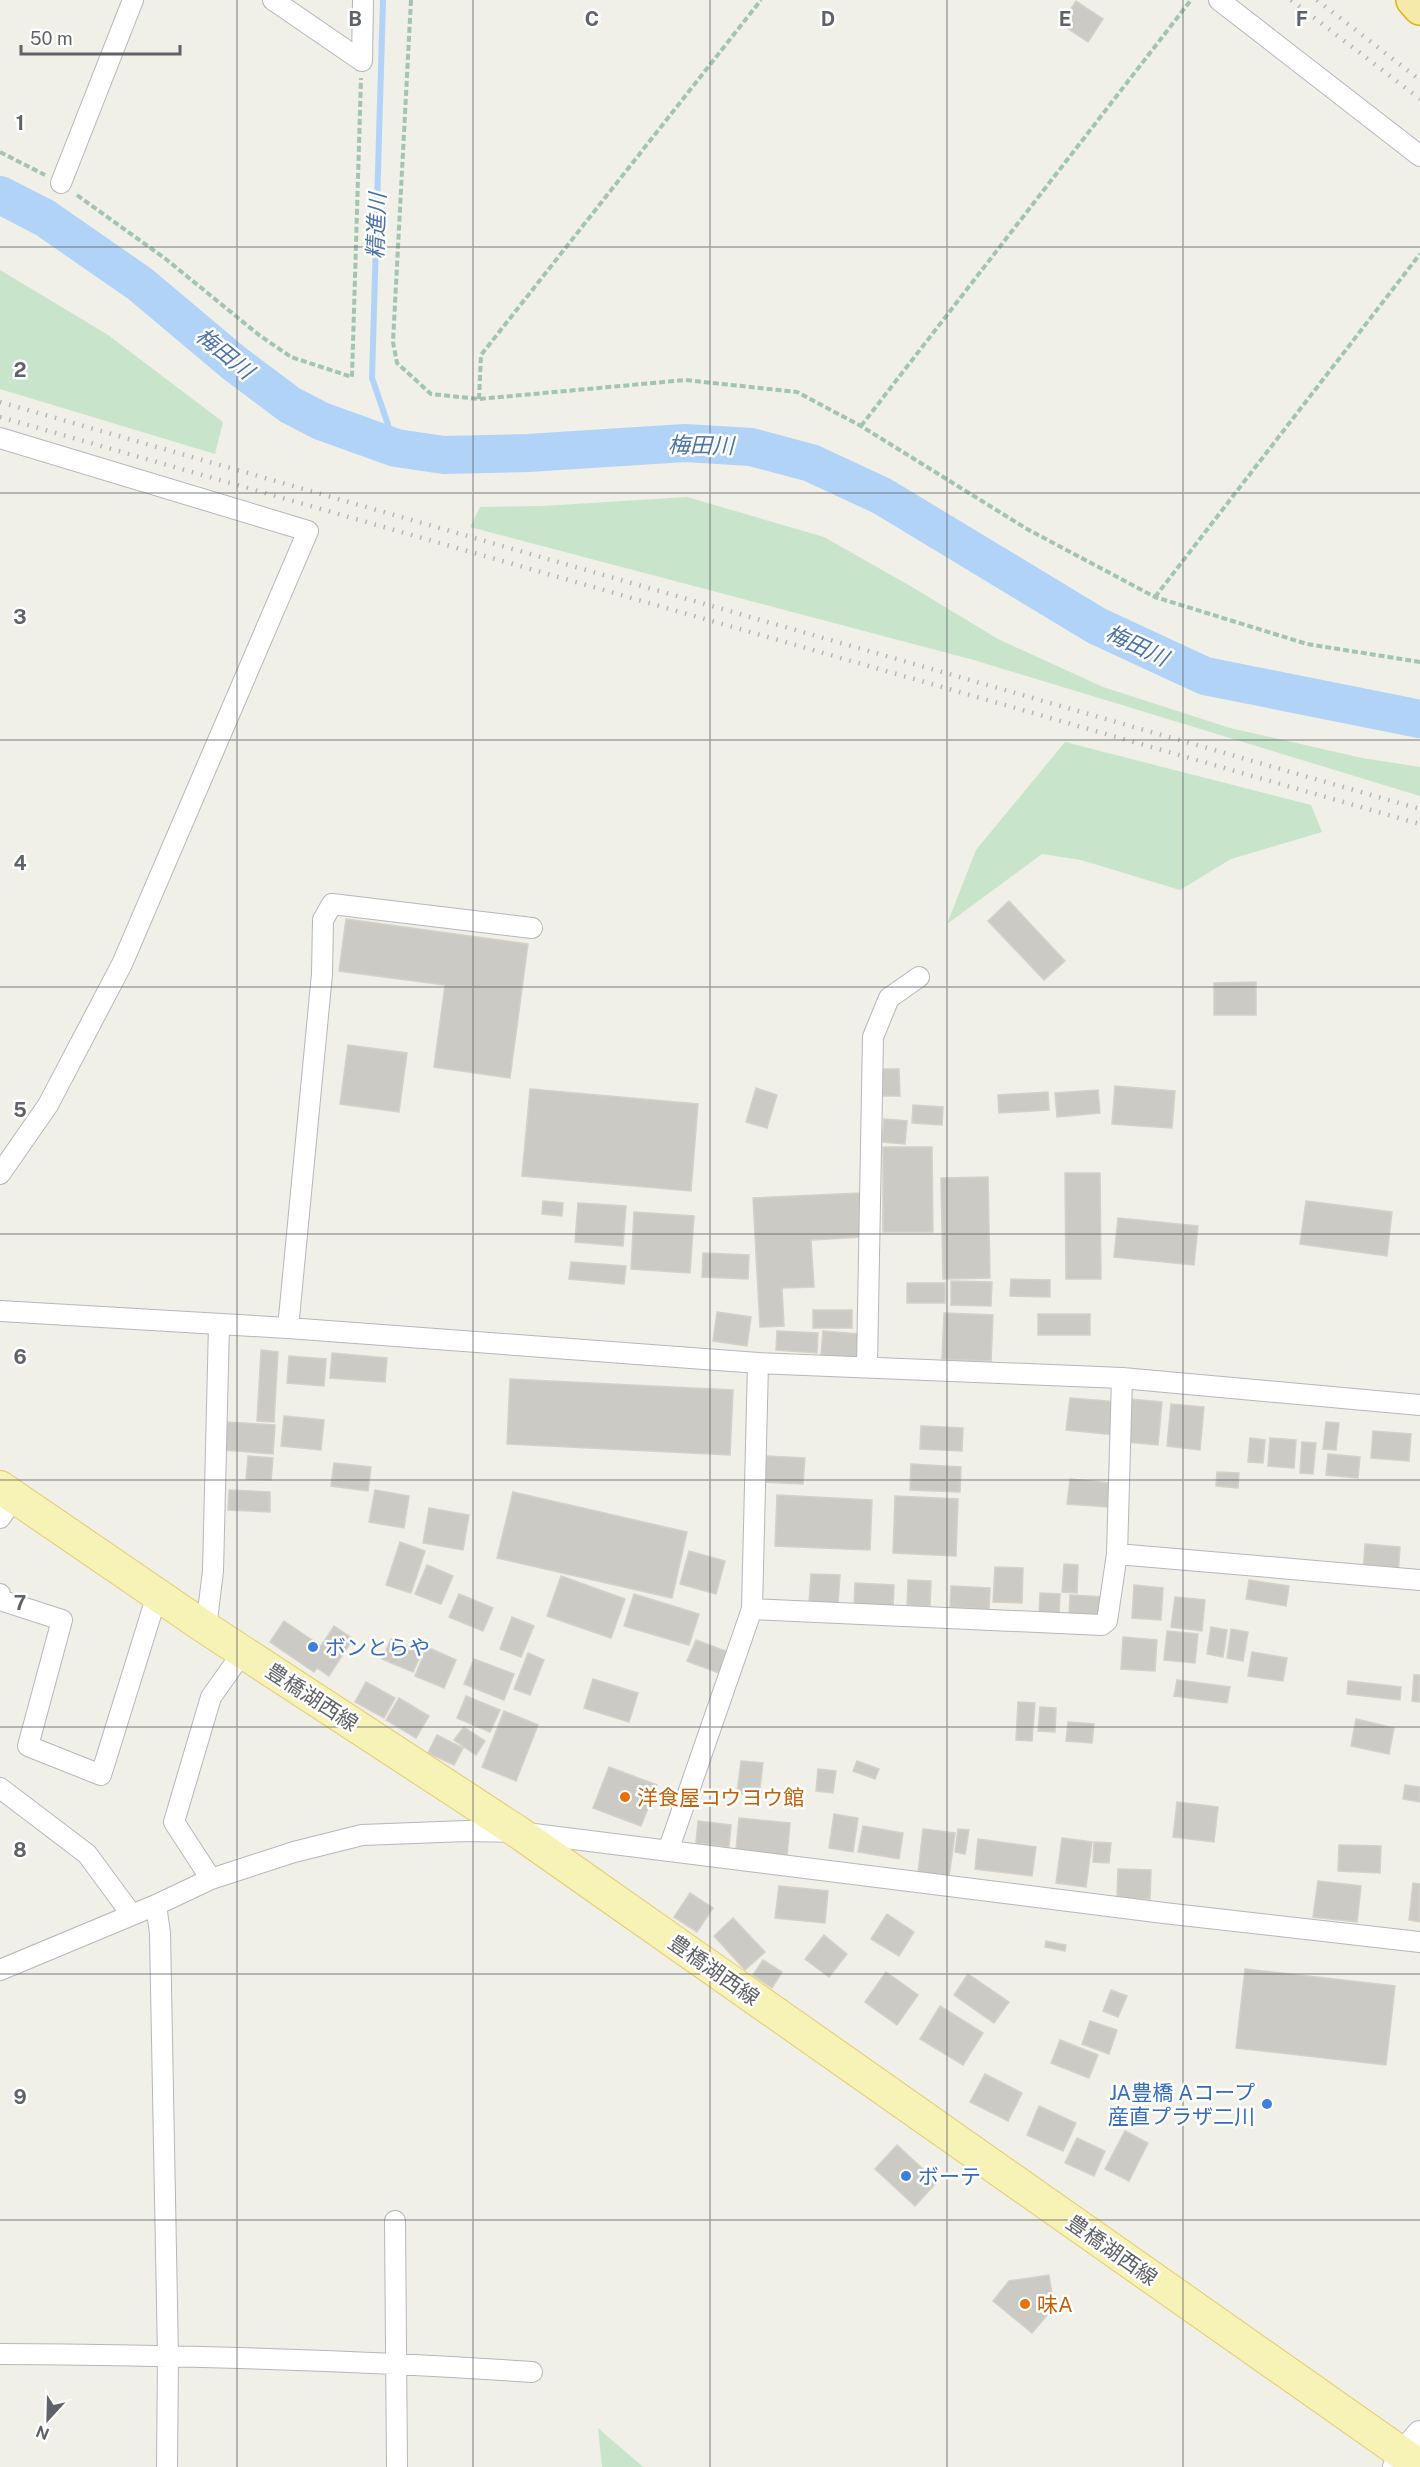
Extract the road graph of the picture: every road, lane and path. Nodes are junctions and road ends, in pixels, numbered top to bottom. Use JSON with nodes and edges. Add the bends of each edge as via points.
{"nodes":[{"id":1,"x":133,"y":0,"type":"edge"},
{"id":2,"x":273,"y":0,"type":"edge"},
{"id":3,"x":363,"y":0,"type":"edge"},
{"id":4,"x":411,"y":0,"type":"edge"},
{"id":5,"x":761,"y":0,"type":"edge"},
{"id":6,"x":1191,"y":0,"type":"edge"},
{"id":7,"x":1219,"y":0,"type":"edge"},
{"id":8,"x":1413,"y":0,"type":"edge"},
{"id":9,"x":1420,"y":8,"type":"edge"},
{"id":10,"x":362,"y":62,"type":"junction"},
{"id":11,"x":0,"y":152,"type":"edge"},
{"id":12,"x":1420,"y":156,"type":"edge"},
{"id":13,"x":61,"y":183,"type":"junction"},
{"id":14,"x":1420,"y":254,"type":"edge"},
{"id":15,"x":479,"y":399,"type":"junction"},
{"id":16,"x":861,"y":426,"type":"junction"},
{"id":17,"x":0,"y":438,"type":"edge"},
{"id":18,"x":1155,"y":597,"type":"junction"},
{"id":19,"x":1420,"y":662,"type":"edge"},
{"id":20,"x":532,"y":928,"type":"dead end"},
{"id":21,"x":919,"y":977,"type":"dead end"},
{"id":22,"x":0,"y":1174,"type":"edge"},
{"id":23,"x":0,"y":1311,"type":"edge"},
{"id":24,"x":219,"y":1325,"type":"junction"},
{"id":25,"x":288,"y":1328,"type":"junction"},
{"id":26,"x":758,"y":1363,"type":"junction"},
{"id":27,"x":867,"y":1366,"type":"junction"},
{"id":28,"x":1122,"y":1378,"type":"junction"},
{"id":29,"x":1420,"y":1405,"type":"edge"},
{"id":30,"x":5,"y":1501,"type":"edge"},
{"id":31,"x":1117,"y":1554,"type":"junction"},
{"id":32,"x":1420,"y":1580,"type":"edge"},
{"id":33,"x":0,"y":1594,"type":"edge"},
{"id":34,"x":157,"y":1594,"type":"junction"},
{"id":35,"x":752,"y":1609,"type":"junction"},
{"id":36,"x":206,"y":1628,"type":"junction"},
{"id":37,"x":243,"y":1652,"type":"junction"},
{"id":38,"x":0,"y":1788,"type":"edge"},
{"id":39,"x":518,"y":1832,"type":"junction"},
{"id":40,"x":668,"y":1851,"type":"junction"},
{"id":41,"x":211,"y":1879,"type":"junction"},
{"id":42,"x":156,"y":1905,"type":"junction"},
{"id":43,"x":132,"y":1915,"type":"junction"},
{"id":44,"x":1420,"y":1942,"type":"edge"},
{"id":45,"x":0,"y":1970,"type":"edge"},
{"id":46,"x":395,"y":2220,"type":"dead end"},
{"id":47,"x":0,"y":2354,"type":"edge"},
{"id":48,"x":168,"y":2357,"type":"junction"},
{"id":49,"x":398,"y":2363,"type":"junction"},
{"id":50,"x":532,"y":2372,"type":"dead end"},
{"id":51,"x":1410,"y":2455,"type":"edge"},
{"id":52,"x":167,"y":2467,"type":"edge"},
{"id":53,"x":397,"y":2467,"type":"edge"}],
"edges":[{"from":1,"to":13,"type":"street"},
{"from":2,"to":10,"type":"street"},
{"from":3,"to":10,"type":"street"},
{"from":4,"to":15,"type":"path","via":[[393,342],[398,363],[432,394]]},
{"from":5,"to":15,"type":"path","via":[[481,355]]},
{"from":6,"to":16,"type":"path"},
{"from":7,"to":12,"type":"street"},
{"from":8,"to":9,"type":"highway"},
{"from":10,"to":13,"type":"path","via":[[352,376],[291,357]]},
{"from":11,"to":13,"type":"path"},
{"from":14,"to":18,"type":"path"},
{"from":15,"to":16,"type":"path","via":[[685,380],[796,392]]},
{"from":16,"to":18,"type":"path","via":[[1027,529]]},
{"from":17,"to":22,"type":"street","via":[[308,531],[122,964],[48,1105]]},
{"from":18,"to":19,"type":"path","via":[[1307,644]]},
{"from":20,"to":25,"type":"street","via":[[332,904],[324,920]]},
{"from":21,"to":27,"type":"street","via":[[889,998],[873,1037]]},
{"from":23,"to":24,"type":"street"},
{"from":24,"to":25,"type":"street"},
{"from":24,"to":36,"type":"street","via":[[213,1571]]},
{"from":25,"to":26,"type":"street"},
{"from":26,"to":27,"type":"street"},
{"from":26,"to":35,"type":"street"},
{"from":27,"to":28,"type":"street"},
{"from":28,"to":29,"type":"street"},
{"from":28,"to":31,"type":"street"},
{"from":30,"to":34,"type":"main road","name":"豊橋湖西線"},
{"from":31,"to":32,"type":"street"},
{"from":31,"to":35,"type":"street","via":[[1107,1621],[1101,1625]]},
{"from":33,"to":34,"type":"street","via":[[0,1600],[62,1620],[28,1746],[101,1775]]},
{"from":34,"to":36,"type":"main road","name":"豊橋湖西線"},
{"from":35,"to":40,"type":"street"},
{"from":36,"to":37,"type":"main road","name":"豊橋湖西線"},
{"from":37,"to":39,"type":"main road","name":"豊橋湖西線"},
{"from":37,"to":41,"type":"street","via":[[211,1697],[174,1822]]},
{"from":38,"to":43,"type":"street","via":[[87,1854]]},
{"from":39,"to":40,"type":"street"},
{"from":39,"to":41,"type":"street","via":[[362,1835]]},
{"from":39,"to":51,"type":"main road","name":"豊橋湖西線"},
{"from":40,"to":44,"type":"street"},
{"from":41,"to":42,"type":"street"},
{"from":42,"to":43,"type":"street"},
{"from":42,"to":48,"type":"street","via":[[160,1933]]},
{"from":43,"to":45,"type":"street"},
{"from":46,"to":49,"type":"street"},
{"from":47,"to":48,"type":"street"},
{"from":48,"to":49,"type":"street"},
{"from":48,"to":52,"type":"street"},
{"from":49,"to":50,"type":"street"},
{"from":49,"to":53,"type":"street"}]}
